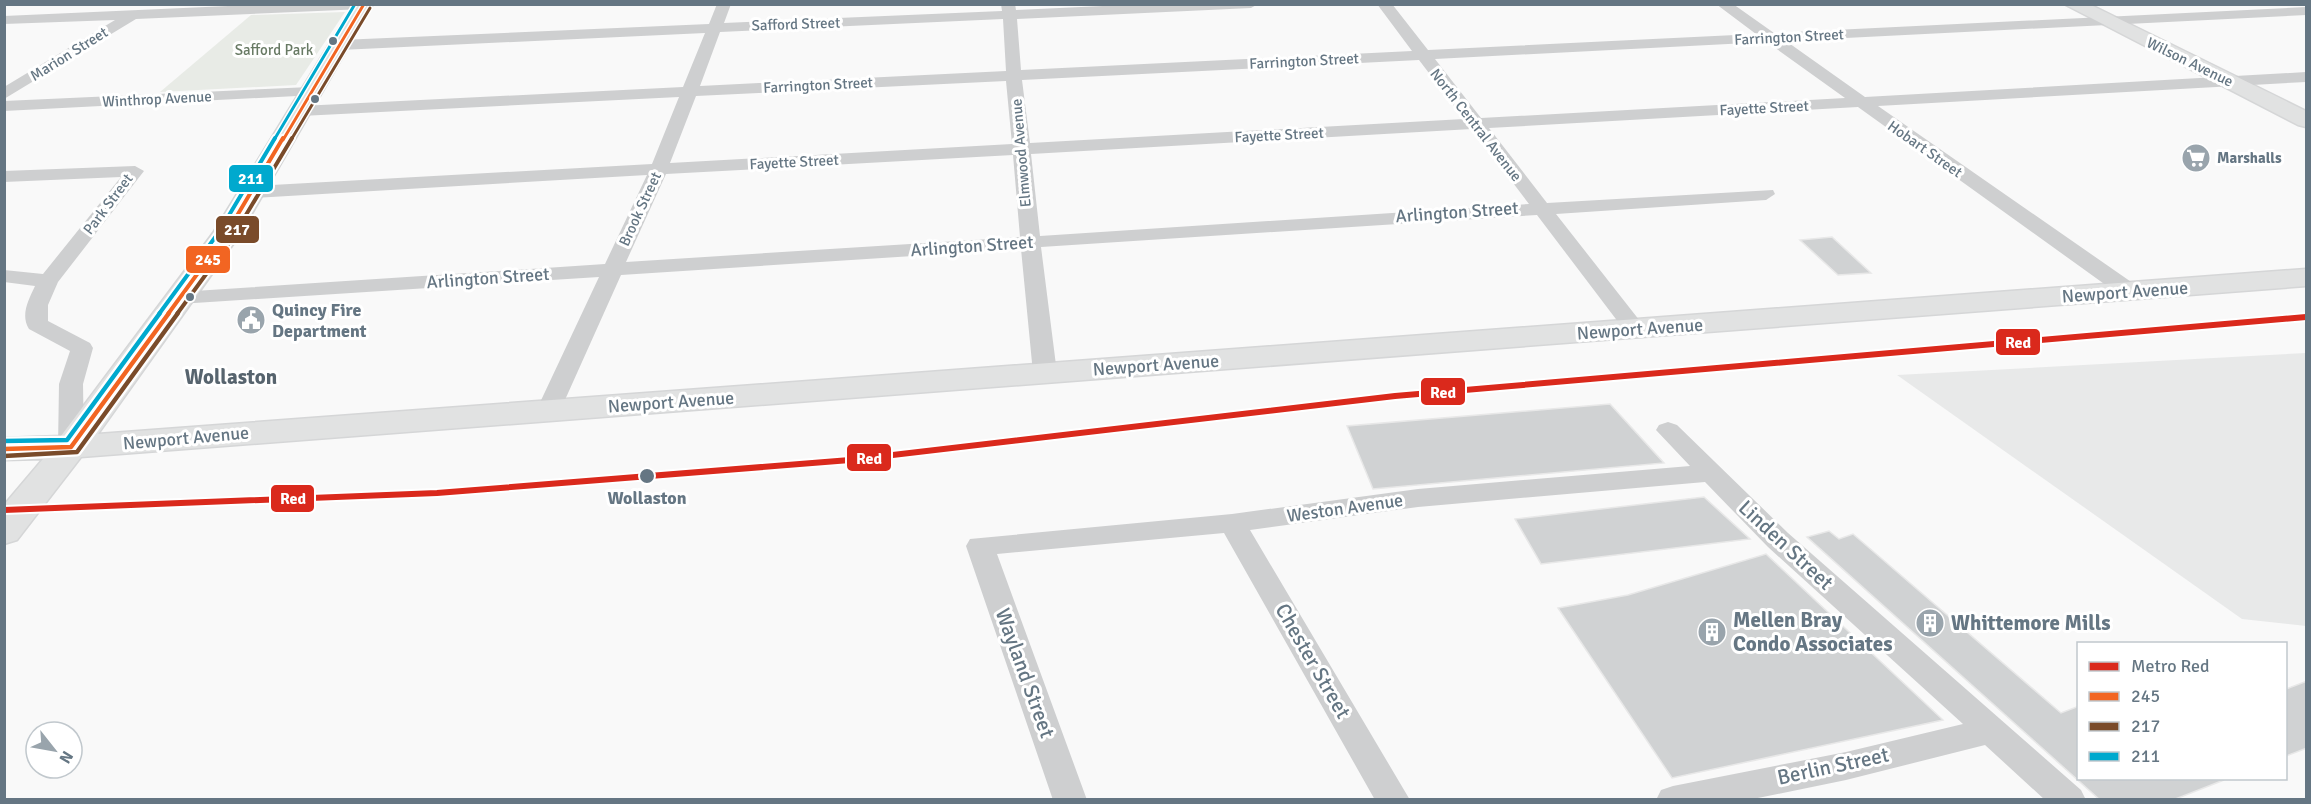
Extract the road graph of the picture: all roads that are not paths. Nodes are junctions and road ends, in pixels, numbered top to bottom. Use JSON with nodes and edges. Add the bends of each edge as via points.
{"nodes":[{"id":1,"x":724,"y":4,"type":"edge"},
{"id":2,"x":1251,"y":4,"type":"edge"},
{"id":3,"x":1384,"y":4,"type":"edge"},
{"id":4,"x":1722,"y":4,"type":"edge"},
{"id":5,"x":2073,"y":4,"type":"edge"},
{"id":6,"x":364,"y":5,"type":"edge"},
{"id":7,"x":1009,"y":10,"type":"edge"},
{"id":8,"x":2307,"y":11,"type":"edge"},
{"id":9,"x":133,"y":14,"type":"junction"},
{"id":10,"x":4,"y":20,"type":"edge"},
{"id":11,"x":2107,"y":21,"type":"junction"},
{"id":12,"x":716,"y":27,"type":"junction"},
{"id":13,"x":1769,"y":38,"type":"junction"},
{"id":14,"x":340,"y":45,"type":"junction"},
{"id":15,"x":1422,"y":55,"type":"junction"},
{"id":16,"x":1013,"y":75,"type":"junction"},
{"id":17,"x":2307,"y":78,"type":"edge"},
{"id":18,"x":2230,"y":82,"type":"junction"},
{"id":19,"x":690,"y":91,"type":"junction"},
{"id":20,"x":4,"y":94,"type":"edge"},
{"id":21,"x":306,"y":101,"type":"junction"},
{"id":22,"x":1858,"y":102,"type":"junction"},
{"id":23,"x":4,"y":106,"type":"edge"},
{"id":24,"x":2307,"y":120,"type":"edge"},
{"id":25,"x":1476,"y":124,"type":"junction"},
{"id":26,"x":1023,"y":149,"type":"junction"},
{"id":27,"x":659,"y":169,"type":"junction"},
{"id":28,"x":4,"y":177,"type":"edge"},
{"id":29,"x":252,"y":192,"type":"junction"},
{"id":30,"x":1766,"y":194,"type":"dead end"},
{"id":31,"x":1541,"y":207,"type":"junction"},
{"id":32,"x":1029,"y":242,"type":"junction"},
{"id":33,"x":612,"y":270,"type":"junction"},
{"id":34,"x":4,"y":276,"type":"edge"},
{"id":35,"x":2307,"y":278,"type":"edge"},
{"id":36,"x":48,"y":280,"type":"junction"},
{"id":37,"x":2129,"y":291,"type":"junction"},
{"id":38,"x":179,"y":298,"type":"junction"},
{"id":39,"x":1636,"y":330,"type":"junction"},
{"id":40,"x":1045,"y":373,"type":"junction"},
{"id":41,"x":548,"y":411,"type":"junction"},
{"id":42,"x":1668,"y":430,"type":"dead end"},
{"id":43,"x":4,"y":449,"type":"edge"},
{"id":44,"x":62,"y":459,"type":"junction"},
{"id":45,"x":1711,"y":473,"type":"junction"},
{"id":46,"x":1232,"y":523,"type":"junction"},
{"id":47,"x":8,"y":527,"type":"edge"},
{"id":48,"x":980,"y":546,"type":"joint"},
{"id":49,"x":1993,"y":730,"type":"junction"},
{"id":50,"x":1070,"y":800,"type":"edge"},
{"id":51,"x":1393,"y":800,"type":"edge"},
{"id":52,"x":1673,"y":800,"type":"edge"},
{"id":53,"x":2069,"y":800,"type":"edge"}],
"edges":[{"from":1,"to":12,"type":"street","name":"Brook Street"},
{"from":2,"to":7,"type":"street","name":"Safford Street"},
{"from":3,"to":15,"type":"street","name":"North Central Avenue"},
{"from":4,"to":13,"type":"street","name":"Hobart Street"},
{"from":5,"to":11,"type":"main road","name":"Wilson Avenue"},
{"from":6,"to":9,"type":"street"},
{"from":6,"to":14,"type":"main road"},
{"from":7,"to":12,"type":"street","name":"Safford Street"},
{"from":7,"to":16,"type":"street","name":"Elmwood Avenue"},
{"from":8,"to":11,"type":"street","name":"Farrington Street"},
{"from":9,"to":10,"type":"street"},
{"from":9,"to":20,"type":"street","name":"Marion Street"},
{"from":11,"to":13,"type":"street","name":"Farrington Street"},
{"from":11,"to":18,"type":"main road","name":"Wilson Avenue"},
{"from":12,"to":14,"type":"street","name":"Safford Street"},
{"from":12,"to":19,"type":"street","name":"Brook Street"},
{"from":13,"to":15,"type":"street","name":"Farrington Street"},
{"from":13,"to":22,"type":"street","name":"Hobart Street"},
{"from":14,"to":21,"type":"main road"},
{"from":15,"to":16,"type":"street","name":"Farrington Street"},
{"from":15,"to":25,"type":"street","name":"North Central Avenue"},
{"from":16,"to":19,"type":"street","name":"Farrington Street"},
{"from":16,"to":26,"type":"street","name":"Elmwood Avenue"},
{"from":17,"to":18,"type":"street","name":"Fayette Street"},
{"from":18,"to":22,"type":"street","name":"Fayette Street"},
{"from":18,"to":24,"type":"main road","name":"Wilson Avenue"},
{"from":19,"to":21,"type":"street","name":"Farrington Street"},
{"from":19,"to":27,"type":"street","name":"Brook Street"},
{"from":21,"to":23,"type":"street","name":"Winthrop Avenue"},
{"from":21,"to":29,"type":"main road"},
{"from":22,"to":25,"type":"street","name":"Fayette Street"},
{"from":22,"to":37,"type":"street","name":"Hobart Street"},
{"from":25,"to":26,"type":"street","name":"Fayette Street"},
{"from":25,"to":31,"type":"street","name":"North Central Avenue"},
{"from":26,"to":27,"type":"street","name":"Fayette Street"},
{"from":26,"to":32,"type":"street","name":"Elmwood Avenue"},
{"from":27,"to":29,"type":"street","name":"Fayette Street"},
{"from":27,"to":33,"type":"street","name":"Brook Street"},
{"from":28,"to":36,"type":"street","name":"Park Street","via":[[135,171]]},
{"from":29,"to":38,"type":"main road"},
{"from":30,"to":31,"type":"street","name":"Arlington Street"},
{"from":31,"to":32,"type":"street","name":"Arlington Street"},
{"from":31,"to":39,"type":"street","name":"North Central Avenue"},
{"from":32,"to":33,"type":"street","name":"Arlington Street"},
{"from":32,"to":40,"type":"street","name":"Elmwood Avenue"},
{"from":33,"to":38,"type":"street","name":"Arlington Street"},
{"from":33,"to":41,"type":"street","name":"Brook Street"},
{"from":34,"to":36,"type":"street"},
{"from":35,"to":37,"type":"main road","name":"Newport Avenue"},
{"from":36,"to":44,"type":"street","via":[[37,305],[37,324],[82,348],[71,384]]},
{"from":37,"to":39,"type":"main road","name":"Newport Avenue"},
{"from":38,"to":44,"type":"main road"},
{"from":39,"to":40,"type":"main road","name":"Newport Avenue"},
{"from":40,"to":41,"type":"main road","name":"Newport Avenue"},
{"from":41,"to":44,"type":"main road","name":"Newport Avenue"},
{"from":42,"to":45,"type":"street","name":"Linden Street"},
{"from":43,"to":44,"type":"main road","name":"Newport Avenue"},
{"from":44,"to":47,"type":"main road"},
{"from":45,"to":46,"type":"street","name":"Weston Avenue","via":[[1418,498]]},
{"from":45,"to":49,"type":"street","name":"Linden Street","via":[[1778,540]]},
{"from":46,"to":48,"type":"street","name":"Weston Avenue"},
{"from":46,"to":51,"type":"street","name":"Chester Street"},
{"from":48,"to":50,"type":"street","name":"Wayland Street"},
{"from":49,"to":52,"type":"street","name":"Berlin Street","via":[[1846,766]]},
{"from":49,"to":53,"type":"street","name":"Linden Street"}]}
